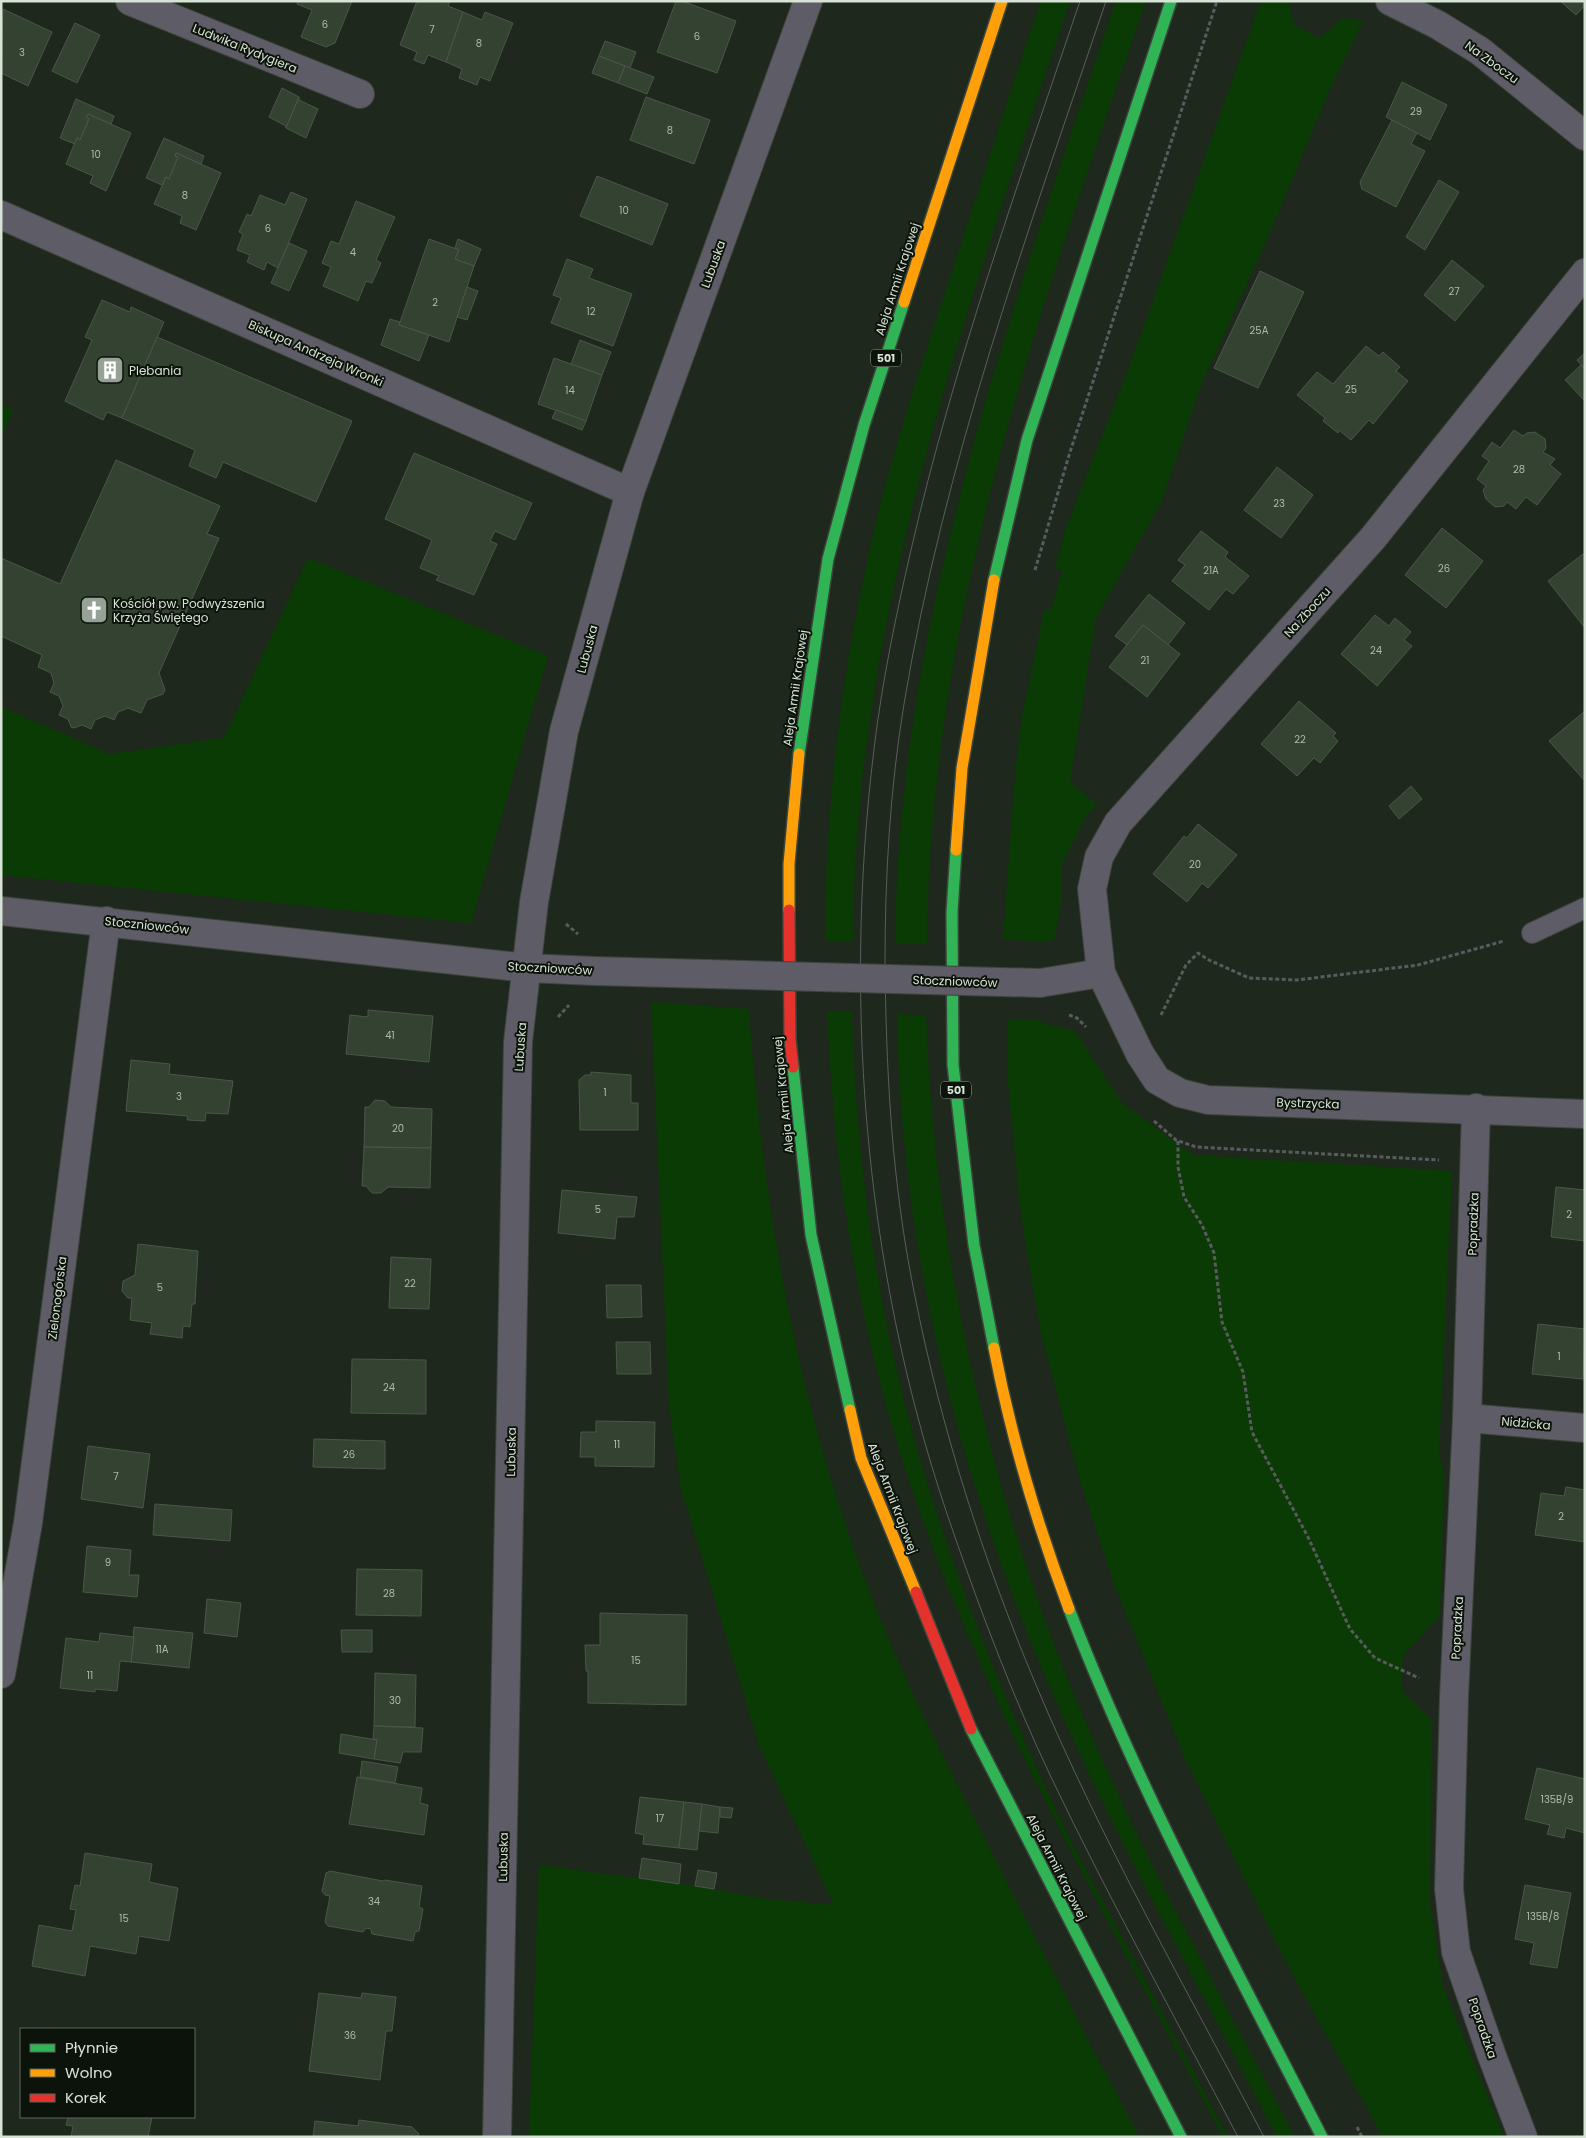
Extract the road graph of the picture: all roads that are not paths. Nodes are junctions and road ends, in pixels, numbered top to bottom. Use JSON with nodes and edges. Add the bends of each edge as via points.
{"nodes":[{"id":1,"x":130,"y":1,"type":"edge"},
{"id":2,"x":808,"y":1,"type":"edge"},
{"id":3,"x":1002,"y":1,"type":"edge"},
{"id":4,"x":1171,"y":1,"type":"edge"},
{"id":5,"x":1390,"y":1,"type":"edge"},
{"id":6,"x":360,"y":94,"type":"dead end"},
{"id":7,"x":1585,"y":136,"type":"edge"},
{"id":8,"x":1,"y":215,"type":"edge"},
{"id":9,"x":1585,"y":273,"type":"edge"},
{"id":10,"x":630,"y":492,"type":"junction"},
{"id":11,"x":1585,"y":908,"type":"edge"},
{"id":12,"x":1,"y":911,"type":"edge"},
{"id":13,"x":106,"y":921,"type":"junction"},
{"id":14,"x":1532,"y":933,"type":"road end"},
{"id":15,"x":528,"y":968,"type":"junction"},
{"id":16,"x":1101,"y":973,"type":"junction"},
{"id":17,"x":1476,"y":1108,"type":"junction"},
{"id":18,"x":1585,"y":1114,"type":"edge"},
{"id":19,"x":1467,"y":1418,"type":"junction"},
{"id":20,"x":1585,"y":1428,"type":"edge"},
{"id":21,"x":1,"y":1674,"type":"edge"},
{"id":22,"x":497,"y":2137,"type":"edge"},
{"id":23,"x":1181,"y":2137,"type":"edge"},
{"id":24,"x":1322,"y":2137,"type":"edge"},
{"id":25,"x":1523,"y":2137,"type":"edge"}],
"edges":[{"from":1,"to":6,"type":"street","name":"Ludwika Rydygiera"},
{"from":2,"to":10,"type":"street","name":"Lubuska"},
{"from":3,"to":23,"type":"main road","name":"Aleja Armii Krajowej","number":"501","via":[[864,425],[828,559],[802,723],[789,864],[790,1038],[811,1235],[861,1458],[973,1733]]},
{"from":4,"to":24,"type":"main road","number":"501","via":[[1027,440],[994,582],[962,768],[952,912],[953,1065],[976,1254],[1003,1395],[1041,1534],[1091,1666],[1150,1800]]},
{"from":5,"to":7,"type":"street","name":"Na Zboczu","via":[[1480,51]]},
{"from":8,"to":10,"type":"street","name":"Biskupa Andrzeja Wronki"},
{"from":9,"to":16,"type":"street","name":"Na Zboczu","via":[[1373,538],[1118,822],[1099,857],[1092,889]]},
{"from":10,"to":15,"type":"street","name":"Lubuska","via":[[564,731],[534,902]]},
{"from":11,"to":14,"type":"lane"},
{"from":12,"to":13,"type":"street","name":"Stoczniowców"},
{"from":13,"to":15,"type":"street","name":"Stoczniowców"},
{"from":13,"to":21,"type":"street","name":"Zielonogórska","via":[[29,1513]]},
{"from":15,"to":16,"type":"street","name":"Stoczniowców","bridge":true,"via":[[1040,983]]},
{"from":15,"to":22,"type":"street","name":"Lubuska","via":[[518,1042]]},
{"from":16,"to":17,"type":"street","name":"Bystrzycka","via":[[1140,1054],[1157,1080],[1180,1093],[1208,1100]]},
{"from":17,"to":18,"type":"street","name":"Bystrzycka"},
{"from":17,"to":19,"type":"street","name":"Popradzka"},
{"from":19,"to":20,"type":"street","name":"Nidzicka"},
{"from":19,"to":25,"type":"street","name":"Popradzka","via":[[1449,1889],[1456,1952]]}]}
